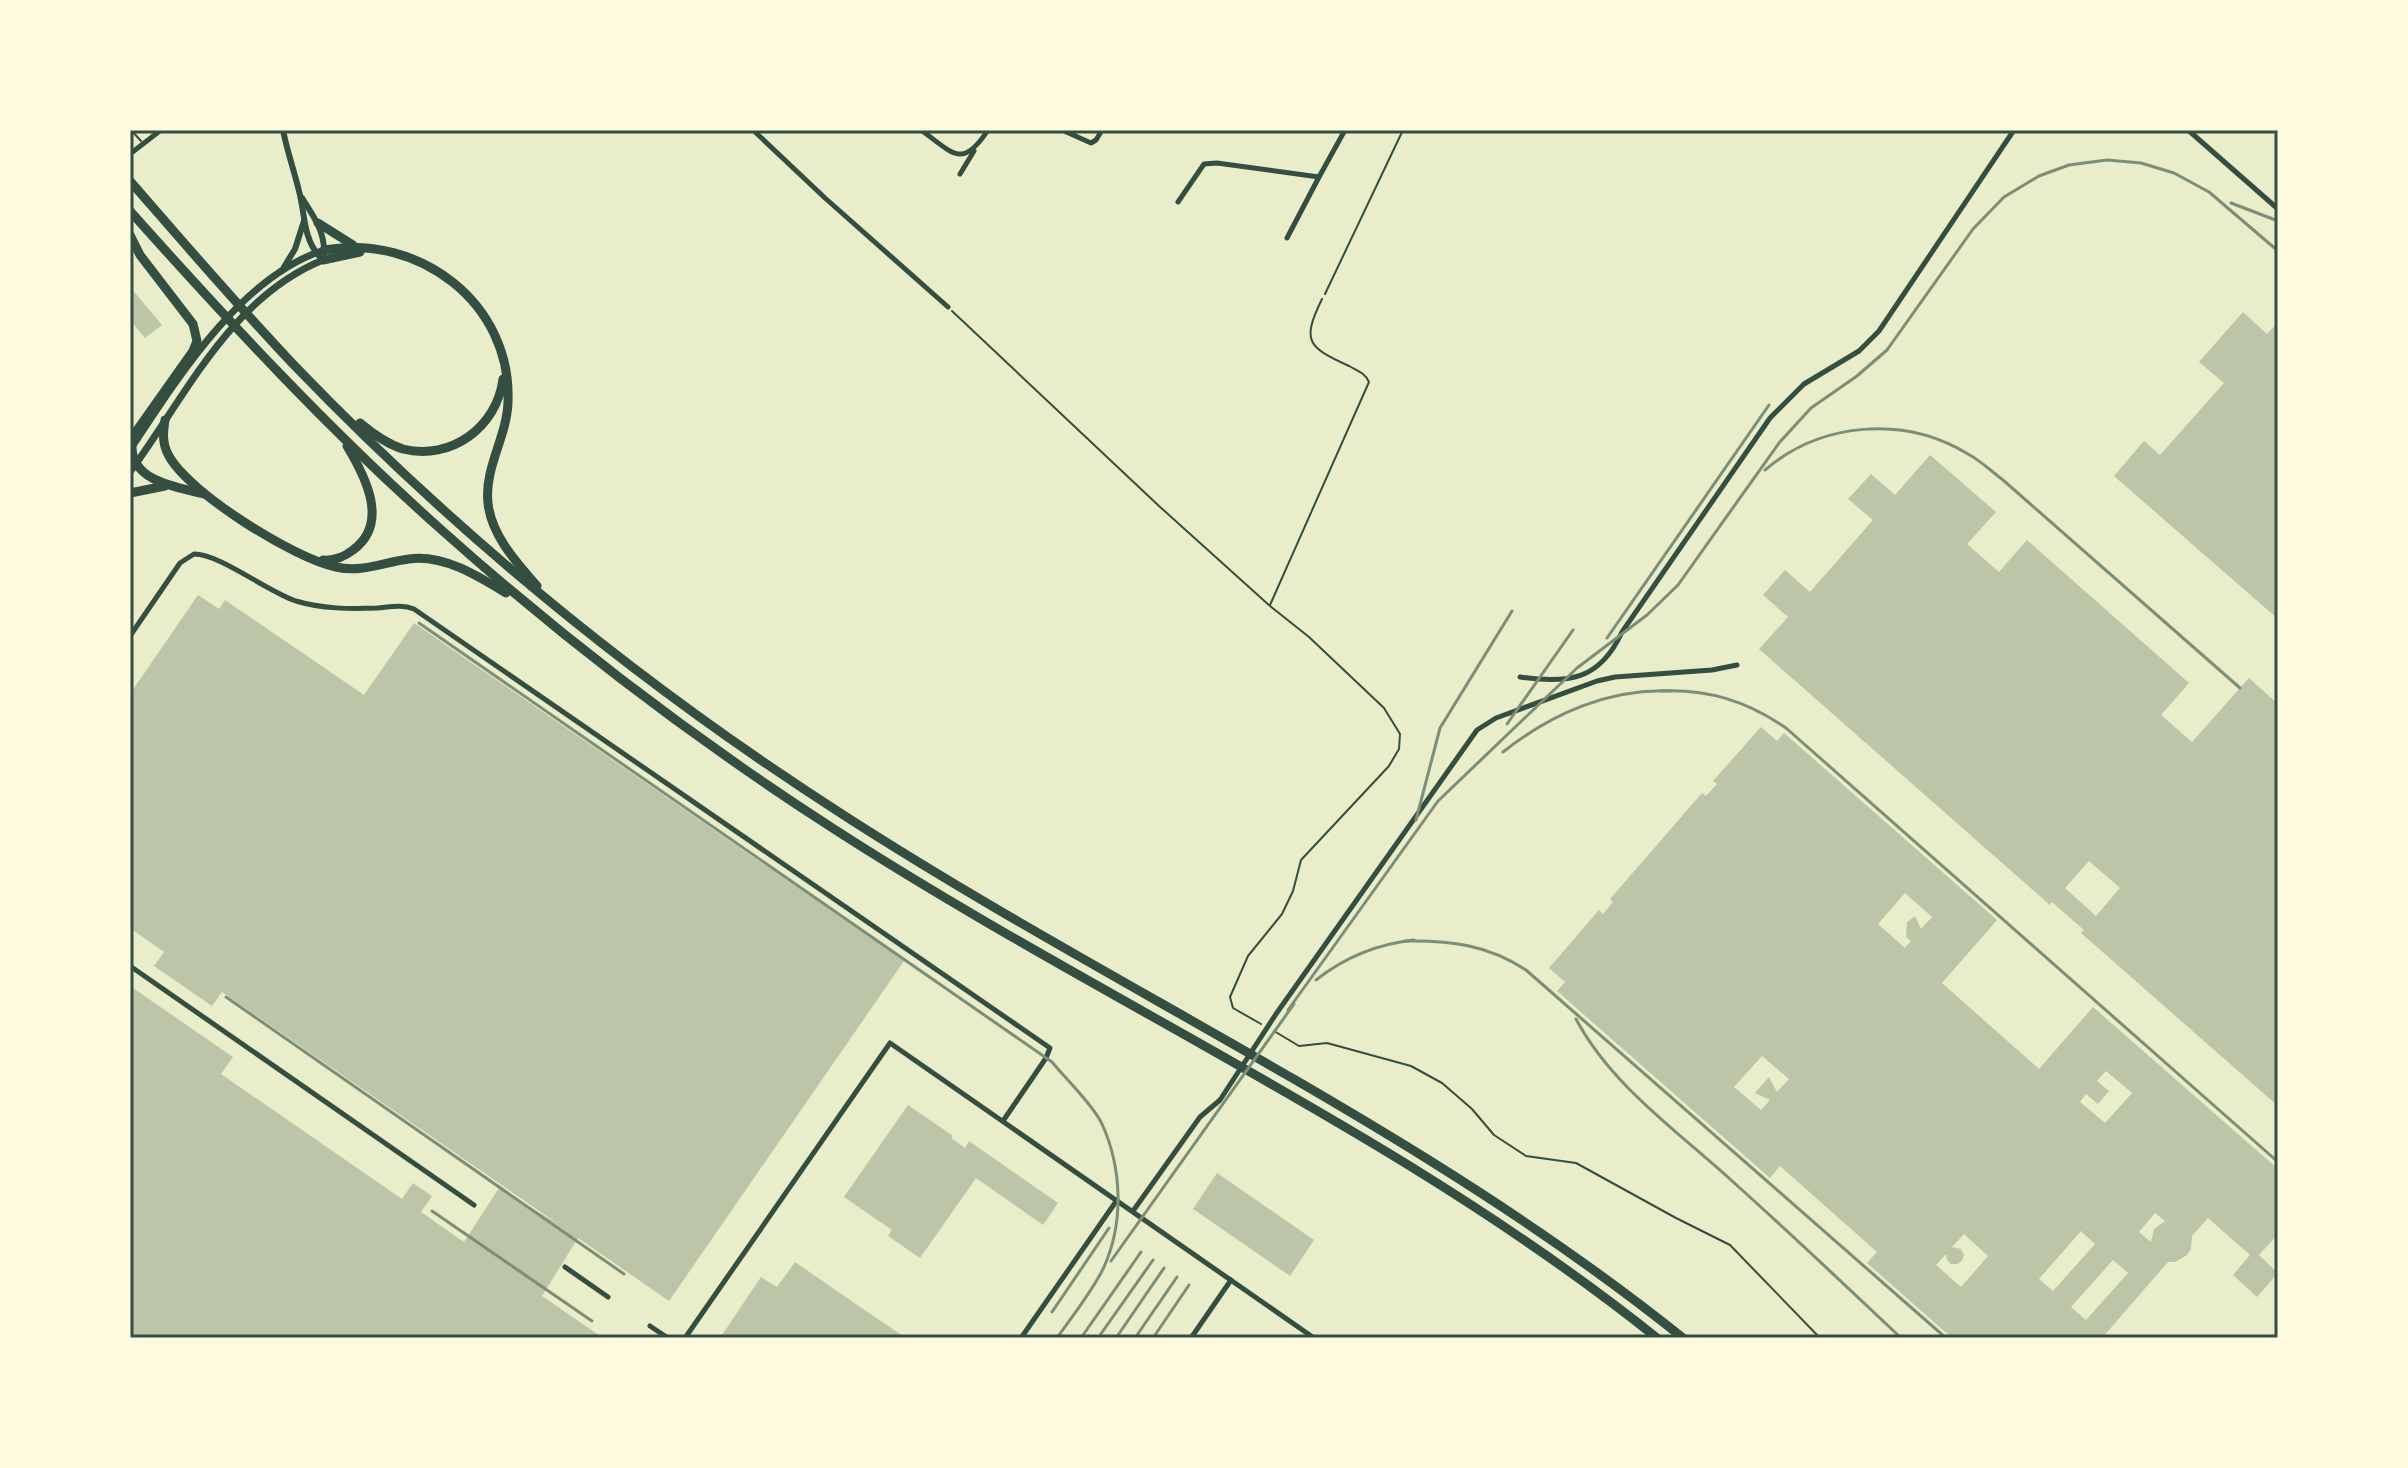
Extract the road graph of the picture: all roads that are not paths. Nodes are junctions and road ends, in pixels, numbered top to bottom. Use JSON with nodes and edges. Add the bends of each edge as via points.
{"nodes":[{"id":1,"x":131,"y":130,"type":"edge"},
{"id":2,"x":161,"y":130,"type":"edge"},
{"id":3,"x":283,"y":130,"type":"edge"},
{"id":4,"x":753,"y":130,"type":"edge"},
{"id":5,"x":921,"y":130,"type":"edge"},
{"id":6,"x":988,"y":130,"type":"edge"},
{"id":7,"x":1062,"y":130,"type":"edge"},
{"id":8,"x":1102,"y":130,"type":"edge"},
{"id":9,"x":1345,"y":130,"type":"edge"},
{"id":10,"x":1403,"y":130,"type":"edge"},
{"id":11,"x":2014,"y":130,"type":"edge"},
{"id":12,"x":2188,"y":130,"type":"edge"},
{"id":13,"x":144,"y":144,"type":"junction"},
{"id":14,"x":975,"y":150,"type":"junction"},
{"id":15,"x":130,"y":154,"type":"edge"},
{"id":16,"x":960,"y":174,"type":"dead end"},
{"id":17,"x":1319,"y":177,"type":"junction"},
{"id":18,"x":130,"y":182,"type":"edge"},
{"id":19,"x":301,"y":194,"type":"junction"},
{"id":20,"x":1178,"y":202,"type":"dead end"},
{"id":21,"x":2278,"y":209,"type":"edge"},
{"id":22,"x":130,"y":211,"type":"edge"},
{"id":23,"x":304,"y":217,"type":"junction"},
{"id":24,"x":318,"y":223,"type":"junction"},
{"id":25,"x":130,"y":235,"type":"edge"},
{"id":26,"x":1287,"y":238,"type":"dead end"},
{"id":27,"x":356,"y":247,"type":"junction"},
{"id":28,"x":380,"y":250,"type":"junction"},
{"id":29,"x":321,"y":254,"type":"junction"},
{"id":30,"x":284,"y":267,"type":"junction"},
{"id":31,"x":1325,"y":294,"type":"road end"},
{"id":32,"x":948,"y":307,"type":"road end"},
{"id":33,"x":504,"y":367,"type":"junction"},
{"id":34,"x":326,"y":397,"type":"junction"},
{"id":35,"x":165,"y":420,"type":"junction"},
{"id":36,"x":339,"y":432,"type":"junction"},
{"id":37,"x":131,"y":446,"type":"edge"},
{"id":38,"x":133,"y":468,"type":"edge"},
{"id":39,"x":169,"y":485,"type":"junction"},
{"id":40,"x":130,"y":493,"type":"edge"},
{"id":41,"x":204,"y":494,"type":"junction"},
{"id":42,"x":314,"y":560,"type":"junction"},
{"id":43,"x":558,"y":609,"type":"junction"},
{"id":44,"x":539,"y":615,"type":"junction"},
{"id":45,"x":130,"y":636,"type":"edge"},
{"id":46,"x":1737,"y":665,"type":"dead end"},
{"id":47,"x":1520,"y":677,"type":"dead end"},
{"id":48,"x":130,"y":966,"type":"edge"},
{"id":49,"x":1003,"y":1121,"type":"junction"},
{"id":50,"x":1117,"y":1200,"type":"junction"},
{"id":51,"x":474,"y":1205,"type":"dead end"},
{"id":52,"x":1133,"y":1211,"type":"junction"},
{"id":53,"x":565,"y":1267,"type":"dead end"},
{"id":54,"x":1231,"y":1280,"type":"junction"},
{"id":55,"x":608,"y":1297,"type":"dead end"},
{"id":56,"x":650,"y":1326,"type":"dead end"},
{"id":57,"x":668,"y":1338,"type":"edge"},
{"id":58,"x":685,"y":1338,"type":"edge"},
{"id":59,"x":1021,"y":1338,"type":"edge"},
{"id":60,"x":1191,"y":1338,"type":"edge"},
{"id":61,"x":1314,"y":1338,"type":"edge"},
{"id":62,"x":1657,"y":1338,"type":"edge"},
{"id":63,"x":1683,"y":1338,"type":"edge"}],
"edges":[{"from":1,"to":13,"type":"lane"},
{"from":2,"to":13,"type":"street"},
{"from":3,"to":19,"type":"street"},
{"from":4,"to":32,"type":"street"},
{"from":5,"to":14,"type":"street","via":[[953,153]]},
{"from":6,"to":14,"type":"street"},
{"from":7,"to":8,"type":"street","via":[[1091,143]]},
{"from":9,"to":17,"type":"street"},
{"from":10,"to":31,"type":"lane"},
{"from":11,"to":47,"type":"street","via":[[1879,331],[1859,351],[1804,384],[1770,418],[1622,632],[1609,659],[1560,680]]},
{"from":12,"to":21,"type":"street"},
{"from":13,"to":15,"type":"street"},
{"from":14,"to":16,"type":"street"},
{"from":17,"to":20,"type":"street","via":[[1204,164]]},
{"from":17,"to":26,"type":"street"},
{"from":18,"to":34,"type":"highway"},
{"from":19,"to":23,"type":"street"},
{"from":19,"to":24,"type":"street"},
{"from":22,"to":36,"type":"highway"},
{"from":23,"to":29,"type":"street","via":[[311,245]]},
{"from":23,"to":30,"type":"street"},
{"from":24,"to":27,"type":"highway"},
{"from":24,"to":29,"type":"street"},
{"from":25,"to":37,"type":"highway","via":[[197,335],[193,351]]},
{"from":27,"to":28,"type":"highway"},
{"from":27,"to":29,"type":"highway"},
{"from":28,"to":29,"type":"highway"},
{"from":28,"to":33,"type":"highway","via":[[433,267],[466,293],[490,327]]},
{"from":29,"to":30,"type":"main road"},
{"from":29,"to":35,"type":"main road","via":[[256,303],[218,345]]},
{"from":30,"to":37,"type":"main road","via":[[231,314]]},
{"from":33,"to":34,"type":"highway","via":[[500,396],[487,420],[467,439],[442,449],[415,451],[389,443]]},
{"from":33,"to":43,"type":"highway","via":[[508,410],[488,484],[489,513],[508,549]]},
{"from":34,"to":43,"type":"highway","via":[[423,492]]},
{"from":35,"to":38,"type":"main road"},
{"from":35,"to":41,"type":"highway","via":[[168,454]]},
{"from":36,"to":42,"type":"highway","via":[[368,487],[372,519],[350,553]]},
{"from":36,"to":44,"type":"highway","via":[[441,531]]},
{"from":37,"to":38,"type":"highway"},
{"from":38,"to":39,"type":"highway"},
{"from":39,"to":40,"type":"highway"},
{"from":39,"to":41,"type":"highway"},
{"from":41,"to":42,"type":"highway"},
{"from":42,"to":44,"type":"highway","via":[[350,569],[431,559],[488,582]]},
{"from":43,"to":63,"type":"highway","via":[[663,691],[844,815],[1429,1158],[1599,1273]]},
{"from":44,"to":62,"type":"highway","via":[[693,734],[836,831],[1360,1134],[1517,1235]]},
{"from":45,"to":49,"type":"street","via":[[180,563],[193,554],[217,559],[300,602],[346,609],[414,609],[1050,1048]]},
{"from":46,"to":52,"type":"street","via":[[1597,681],[1477,730],[1220,1100],[1200,1117]]},
{"from":48,"to":51,"type":"street"},
{"from":49,"to":50,"type":"street"},
{"from":49,"to":58,"type":"street","via":[[890,1043]]},
{"from":50,"to":52,"type":"street"},
{"from":50,"to":59,"type":"street"},
{"from":52,"to":54,"type":"street"},
{"from":53,"to":55,"type":"street"},
{"from":54,"to":60,"type":"street"},
{"from":54,"to":61,"type":"street"},
{"from":56,"to":57,"type":"street"}]}
